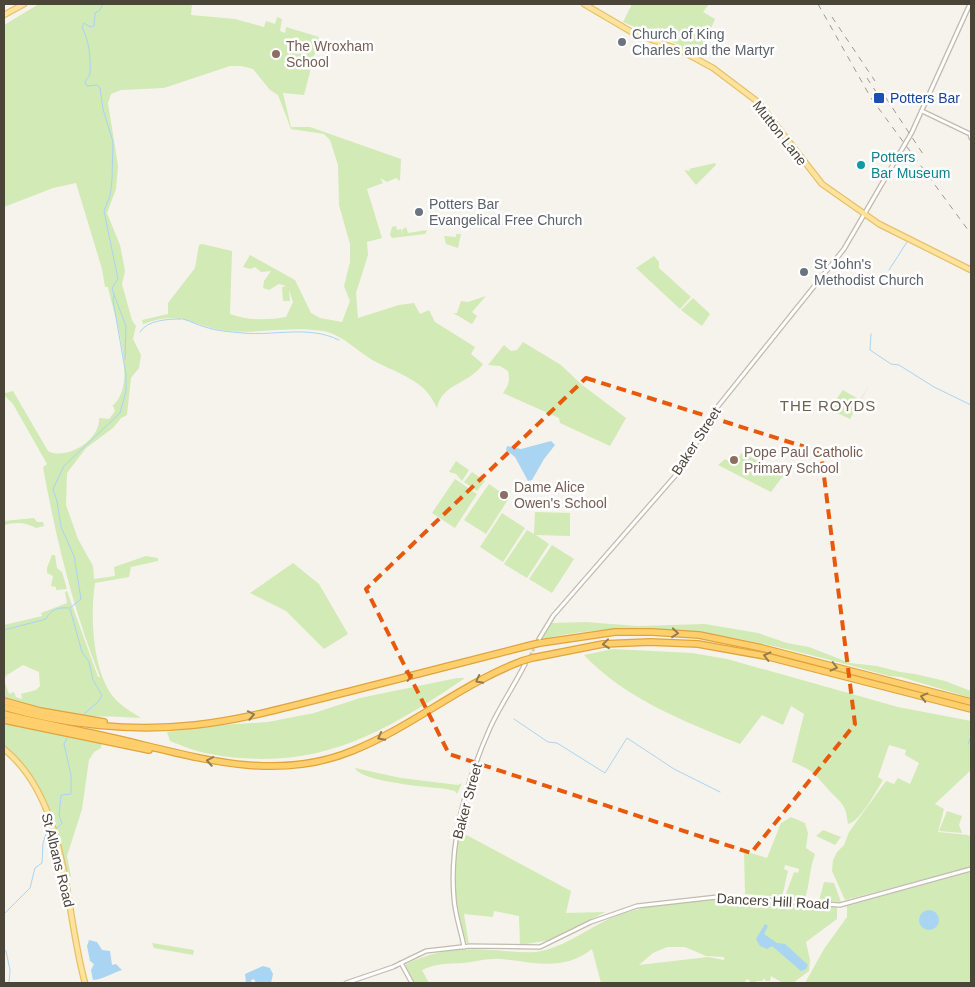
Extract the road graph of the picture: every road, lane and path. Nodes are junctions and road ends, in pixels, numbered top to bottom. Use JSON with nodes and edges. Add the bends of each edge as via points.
{"nodes":[{"id":1,"x":24,"y":4,"type":"edge"},
{"id":2,"x":584,"y":4,"type":"edge"},
{"id":3,"x":970,"y":4,"type":"edge"},
{"id":4,"x":4,"y":15,"type":"edge"},
{"id":5,"x":922,"y":111,"type":"junction"},
{"id":6,"x":971,"y":135,"type":"edge"},
{"id":7,"x":865,"y":214,"type":"junction"},
{"id":8,"x":971,"y":270,"type":"edge"},
{"id":9,"x":539,"y":641,"type":"junction"},
{"id":10,"x":524,"y":663,"type":"junction"},
{"id":11,"x":4,"y":701,"type":"edge"},
{"id":12,"x":971,"y":702,"type":"edge"},
{"id":13,"x":4,"y":707,"type":"edge"},
{"id":14,"x":971,"y":709,"type":"edge"},
{"id":15,"x":4,"y":714,"type":"edge"},
{"id":16,"x":4,"y":720,"type":"edge"},
{"id":17,"x":203,"y":724,"type":"junction"},
{"id":18,"x":4,"y":749,"type":"edge"},
{"id":19,"x":191,"y":757,"type":"junction"},
{"id":20,"x":971,"y":869,"type":"edge"},
{"id":21,"x":464,"y":947,"type":"junction"},
{"id":22,"x":401,"y":963,"type":"junction"},
{"id":23,"x":85,"y":983,"type":"edge"},
{"id":24,"x":346,"y":983,"type":"edge"},
{"id":25,"x":412,"y":983,"type":"edge"}],
"edges":[{"from":1,"to":4,"type":"main road"},
{"from":2,"to":7,"type":"main road","name":"Mutton Lane","via":[[635,34],[702,60],[740,87],[764,108],[818,180]]},
{"from":3,"to":5,"type":"street","name":"Baker Street"},
{"from":5,"to":6,"type":"street"},
{"from":5,"to":7,"type":"street","name":"Baker Street"},
{"from":7,"to":8,"type":"main road","name":"Mutton Lane","via":[[899,235]]},
{"from":7,"to":9,"type":"street","name":"Baker Street","via":[[835,262],[709,417],[682,468],[559,609]]},
{"from":9,"to":12,"type":"highway","one_way":true,"via":[[615,632],[666,632],[708,637]]},
{"from":17,"to":9,"type":"highway","one_way":true,"bridge":true,"via":[[257,714]]},
{"from":14,"to":10,"type":"highway","one_way":true,"bridge":true,"via":[[765,656],[698,644],[603,644],[532,658]]},
{"from":10,"to":19,"type":"highway","one_way":true,"via":[[472,683],[370,744],[330,759],[296,766],[264,767]]},
{"from":10,"to":21,"type":"street","name":"Baker Street","via":[[490,726],[470,780],[458,830],[453,887]]},
{"from":11,"to":17,"type":"highway","via":[[106,722]]},
{"from":13,"to":17,"type":"highway","via":[[90,724],[157,728]]},
{"from":15,"to":19,"type":"highway"},
{"from":16,"to":19,"type":"highway"},
{"from":18,"to":23,"type":"main road","name":"St Albans Road","via":[[34,784],[52,828]]},
{"from":20,"to":21,"type":"street","name":"Dancers Hill Road","via":[[844,904],[733,897],[672,901],[622,910],[540,947]]},
{"from":21,"to":22,"type":"street","name":"Dancers Hill Road","via":[[426,951]]},
{"from":22,"to":24,"type":"street","name":"Dancers Hill Road"},
{"from":22,"to":25,"type":"street"}]}
